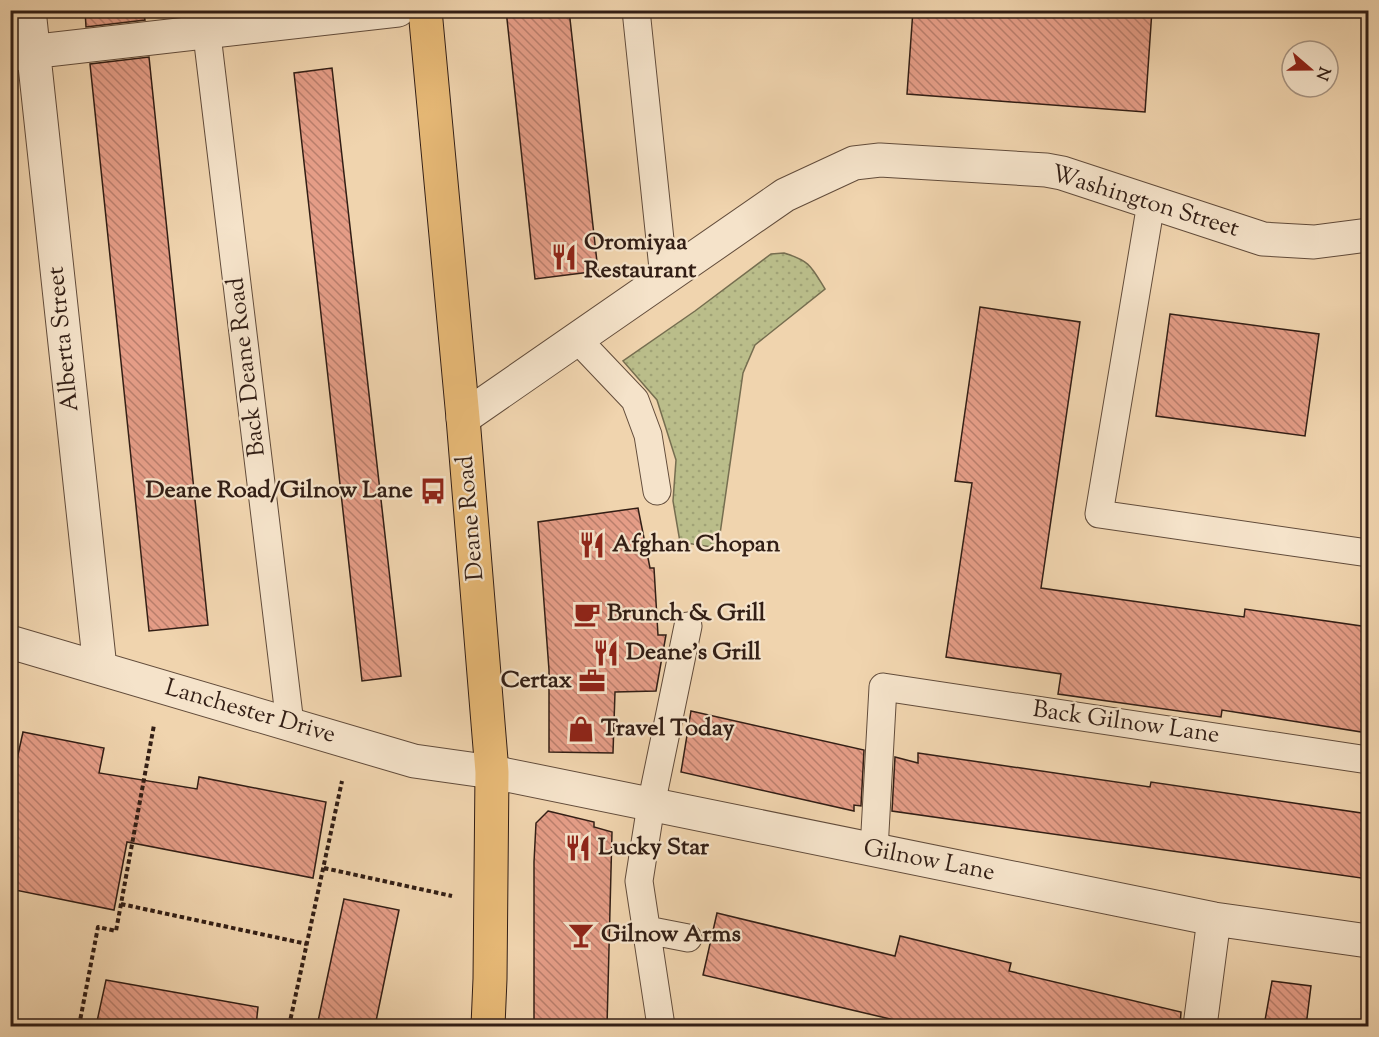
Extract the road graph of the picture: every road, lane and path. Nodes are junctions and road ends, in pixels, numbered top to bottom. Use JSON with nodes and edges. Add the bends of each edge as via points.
{"nodes":[{"id":1,"x":29,"y":10,"type":"edge"},
{"id":2,"x":398,"y":10,"type":"edge"},
{"id":3,"x":425,"y":10,"type":"edge"},
{"id":4,"x":636,"y":10,"type":"edge"},
{"id":5,"x":205,"y":21,"type":"edge"},
{"id":6,"x":22,"y":53,"type":"edge"},
{"id":7,"x":1151,"y":203,"type":"junction"},
{"id":8,"x":1368,"y":235,"type":"edge"},
{"id":9,"x":664,"y":278,"type":"junction"},
{"id":10,"x":577,"y":339,"type":"junction"},
{"id":11,"x":463,"y":418,"type":"junction"},
{"id":12,"x":657,"y":491,"type":"dead end"},
{"id":13,"x":1368,"y":553,"type":"edge"},
{"id":14,"x":688,"y":626,"type":"dead end"},
{"id":15,"x":10,"y":642,"type":"edge"},
{"id":16,"x":100,"y":668,"type":"junction"},
{"id":17,"x":161,"y":686,"type":"junction"},
{"id":18,"x":290,"y":724,"type":"junction"},
{"id":19,"x":351,"y":742,"type":"junction"},
{"id":20,"x":1368,"y":760,"type":"edge"},
{"id":21,"x":492,"y":772,"type":"junction"},
{"id":22,"x":651,"y":805,"type":"junction"},
{"id":23,"x":874,"y":850,"type":"junction"},
{"id":24,"x":324,"y":868,"type":"junction"},
{"id":25,"x":121,"y":904,"type":"junction"},
{"id":26,"x":490,"y":904,"type":"junction"},
{"id":27,"x":1214,"y":919,"type":"junction"},
{"id":28,"x":647,"y":930,"type":"junction"},
{"id":29,"x":688,"y":938,"type":"dead end"},
{"id":30,"x":1368,"y":941,"type":"edge"},
{"id":31,"x":307,"y":944,"type":"junction"},
{"id":32,"x":79,"y":1026,"type":"edge"},
{"id":33,"x":289,"y":1026,"type":"edge"},
{"id":34,"x":488,"y":1026,"type":"edge"},
{"id":35,"x":661,"y":1026,"type":"edge"},
{"id":36,"x":1200,"y":1026,"type":"edge"}],
"edges":[{"from":1,"to":6,"type":"street","name":"Alberta Street"},
{"from":2,"to":5,"type":"street"},
{"from":3,"to":11,"type":"main road","name":"Deane Road"},
{"from":4,"to":9,"type":"lane"},
{"from":5,"to":6,"type":"street"},
{"from":5,"to":18,"type":"lane","name":"Back Deane Road"},
{"from":6,"to":16,"type":"street","name":"Alberta Street"},
{"from":7,"to":8,"type":"street","name":"Washington Street","via":[[1263,239],[1314,242]]},
{"from":7,"to":9,"type":"street","name":"Washington Street","via":[[1046,170],[880,160],[854,163],[785,195]]},
{"from":7,"to":13,"type":"lane","via":[[1099,514]]},
{"from":9,"to":10,"type":"street","name":"Washington Street"},
{"from":10,"to":11,"type":"street","name":"Washington Street"},
{"from":10,"to":12,"type":"lane","via":[[635,400],[648,435]]},
{"from":11,"to":21,"type":"main road","name":"Deane Road"},
{"from":14,"to":22,"type":"lane"},
{"from":15,"to":16,"type":"street","name":"Lanchester Drive"},
{"from":16,"to":17,"type":"street","name":"Lanchester Drive"},
{"from":17,"to":18,"type":"street","name":"Lanchester Drive"},
{"from":17,"to":25,"type":"path"},
{"from":18,"to":19,"type":"street","name":"Lanchester Drive"},
{"from":19,"to":21,"type":"street","name":"Lanchester Drive","via":[[414,760]]},
{"from":19,"to":24,"type":"path"},
{"from":20,"to":23,"type":"lane","name":"Back Gilnow Lane","via":[[883,687]]},
{"from":21,"to":22,"type":"street","name":"Gilnow Lane"},
{"from":21,"to":26,"type":"main road","name":"Deane Road"},
{"from":22,"to":23,"type":"street","name":"Gilnow Lane"},
{"from":22,"to":28,"type":"lane","via":[[639,881]]},
{"from":23,"to":27,"type":"street","name":"Gilnow Lane"},
{"from":24,"to":26,"type":"path"},
{"from":24,"to":31,"type":"path"},
{"from":25,"to":31,"type":"path"},
{"from":25,"to":32,"type":"path","via":[[116,931],[98,927]]},
{"from":26,"to":34,"type":"main road","name":"Deane Road"},
{"from":27,"to":30,"type":"street","name":"Gilnow Lane"},
{"from":27,"to":36,"type":"street"},
{"from":28,"to":29,"type":"lane"},
{"from":28,"to":35,"type":"lane"},
{"from":31,"to":33,"type":"path"}]}
